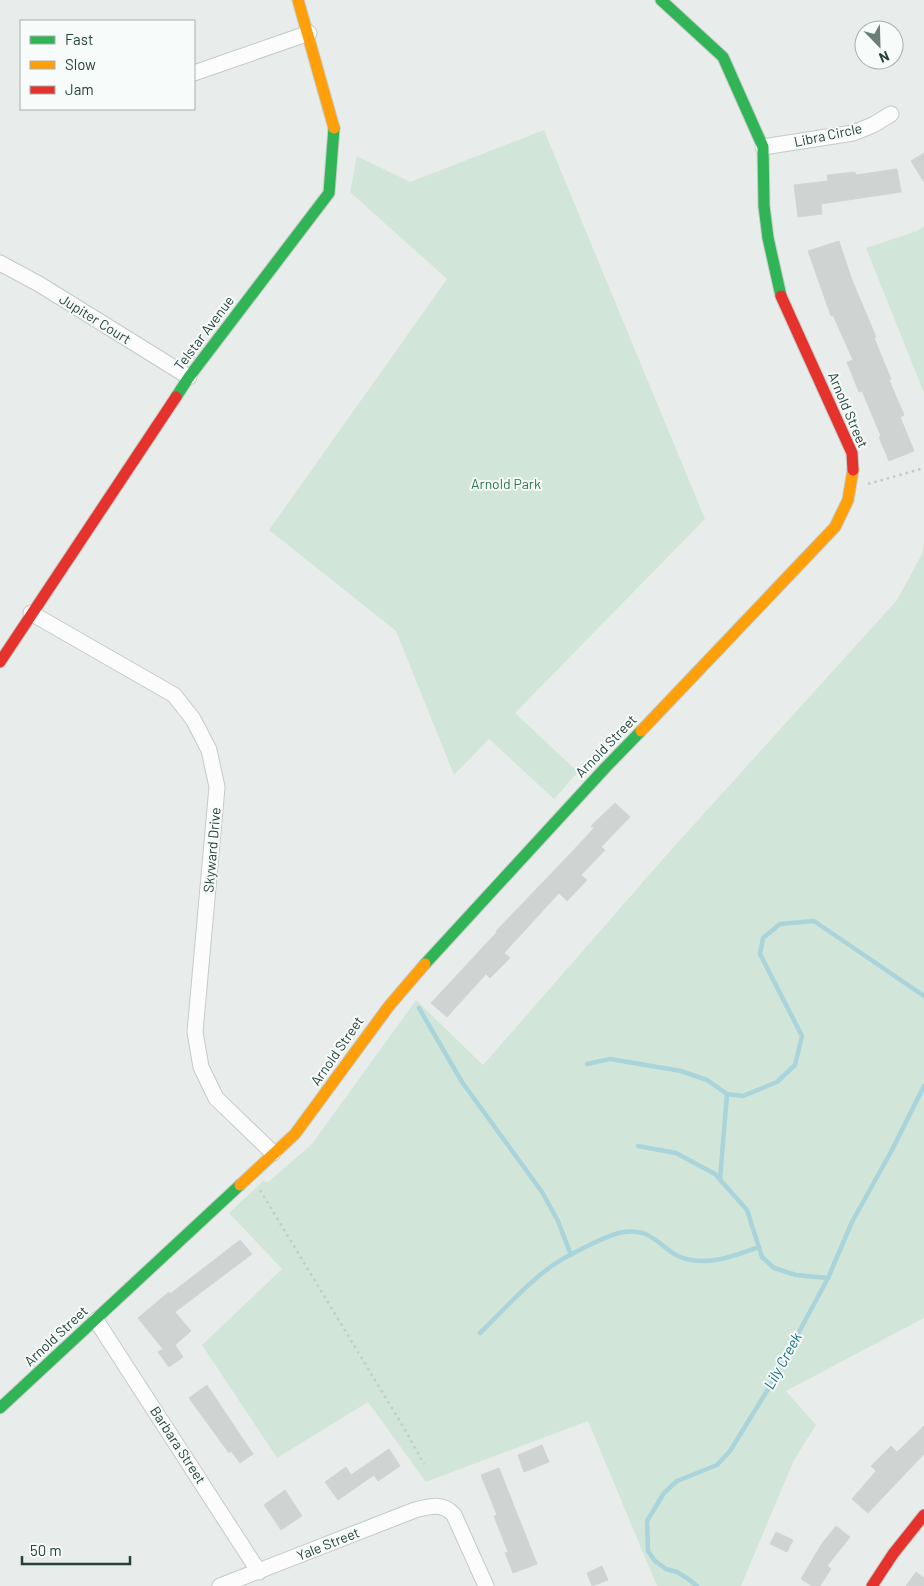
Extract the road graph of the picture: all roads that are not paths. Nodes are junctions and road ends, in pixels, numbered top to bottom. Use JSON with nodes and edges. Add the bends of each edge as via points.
{"nodes":[{"id":1,"x":298,"y":0,"type":"edge"},
{"id":2,"x":669,"y":2,"type":"edge"},
{"id":3,"x":309,"y":33,"type":"junction"},
{"id":4,"x":195,"y":74,"type":"edge"},
{"id":5,"x":891,"y":114,"type":"dead end"},
{"id":6,"x":763,"y":147,"type":"junction"},
{"id":7,"x":0,"y":263,"type":"edge"},
{"id":8,"x":189,"y":377,"type":"junction"},
{"id":9,"x":31,"y":613,"type":"junction"},
{"id":10,"x":0,"y":662,"type":"edge"},
{"id":11,"x":273,"y":1153,"type":"junction"},
{"id":12,"x":96,"y":1320,"type":"junction"},
{"id":13,"x":0,"y":1408,"type":"edge"},
{"id":14,"x":924,"y":1515,"type":"edge"},
{"id":15,"x":259,"y":1572,"type":"junction"},
{"id":16,"x":220,"y":1586,"type":"edge"},
{"id":17,"x":486,"y":1586,"type":"edge"},
{"id":18,"x":872,"y":1586,"type":"edge"}],
"edges":[{"from":1,"to":3,"type":"street","name":"Telstar Avenue"},
{"from":2,"to":6,"type":"street","name":"Arnold Street","via":[[723,57]]},
{"from":3,"to":4,"type":"street"},
{"from":3,"to":8,"type":"street","name":"Telstar Avenue","via":[[334,127],[329,193]]},
{"from":5,"to":6,"type":"street","name":"Libra Circle","via":[[853,132]]},
{"from":6,"to":11,"type":"street","name":"Arnold Street","via":[[764,206],[776,280],[852,453],[852,489],[844,512],[835,527],[600,774],[403,988],[307,1119]]},
{"from":7,"to":8,"type":"street","name":"Jupiter Court"},
{"from":8,"to":9,"type":"street","name":"Telstar Avenue"},
{"from":9,"to":10,"type":"street","name":"Telstar Avenue"},
{"from":9,"to":11,"type":"street","name":"Skyward Drive","via":[[174,695],[193,719],[209,750],[217,786],[195,1032],[201,1067],[216,1098]]},
{"from":11,"to":12,"type":"street","name":"Arnold Street"},
{"from":12,"to":13,"type":"street","name":"Arnold Street"},
{"from":12,"to":15,"type":"street","name":"Barbara Street"},
{"from":14,"to":18,"type":"street"},
{"from":15,"to":16,"type":"street","name":"Yale Street"},
{"from":15,"to":17,"type":"street","name":"Yale Street","via":[[415,1510],[437,1506],[450,1510],[454,1515]]}]}
